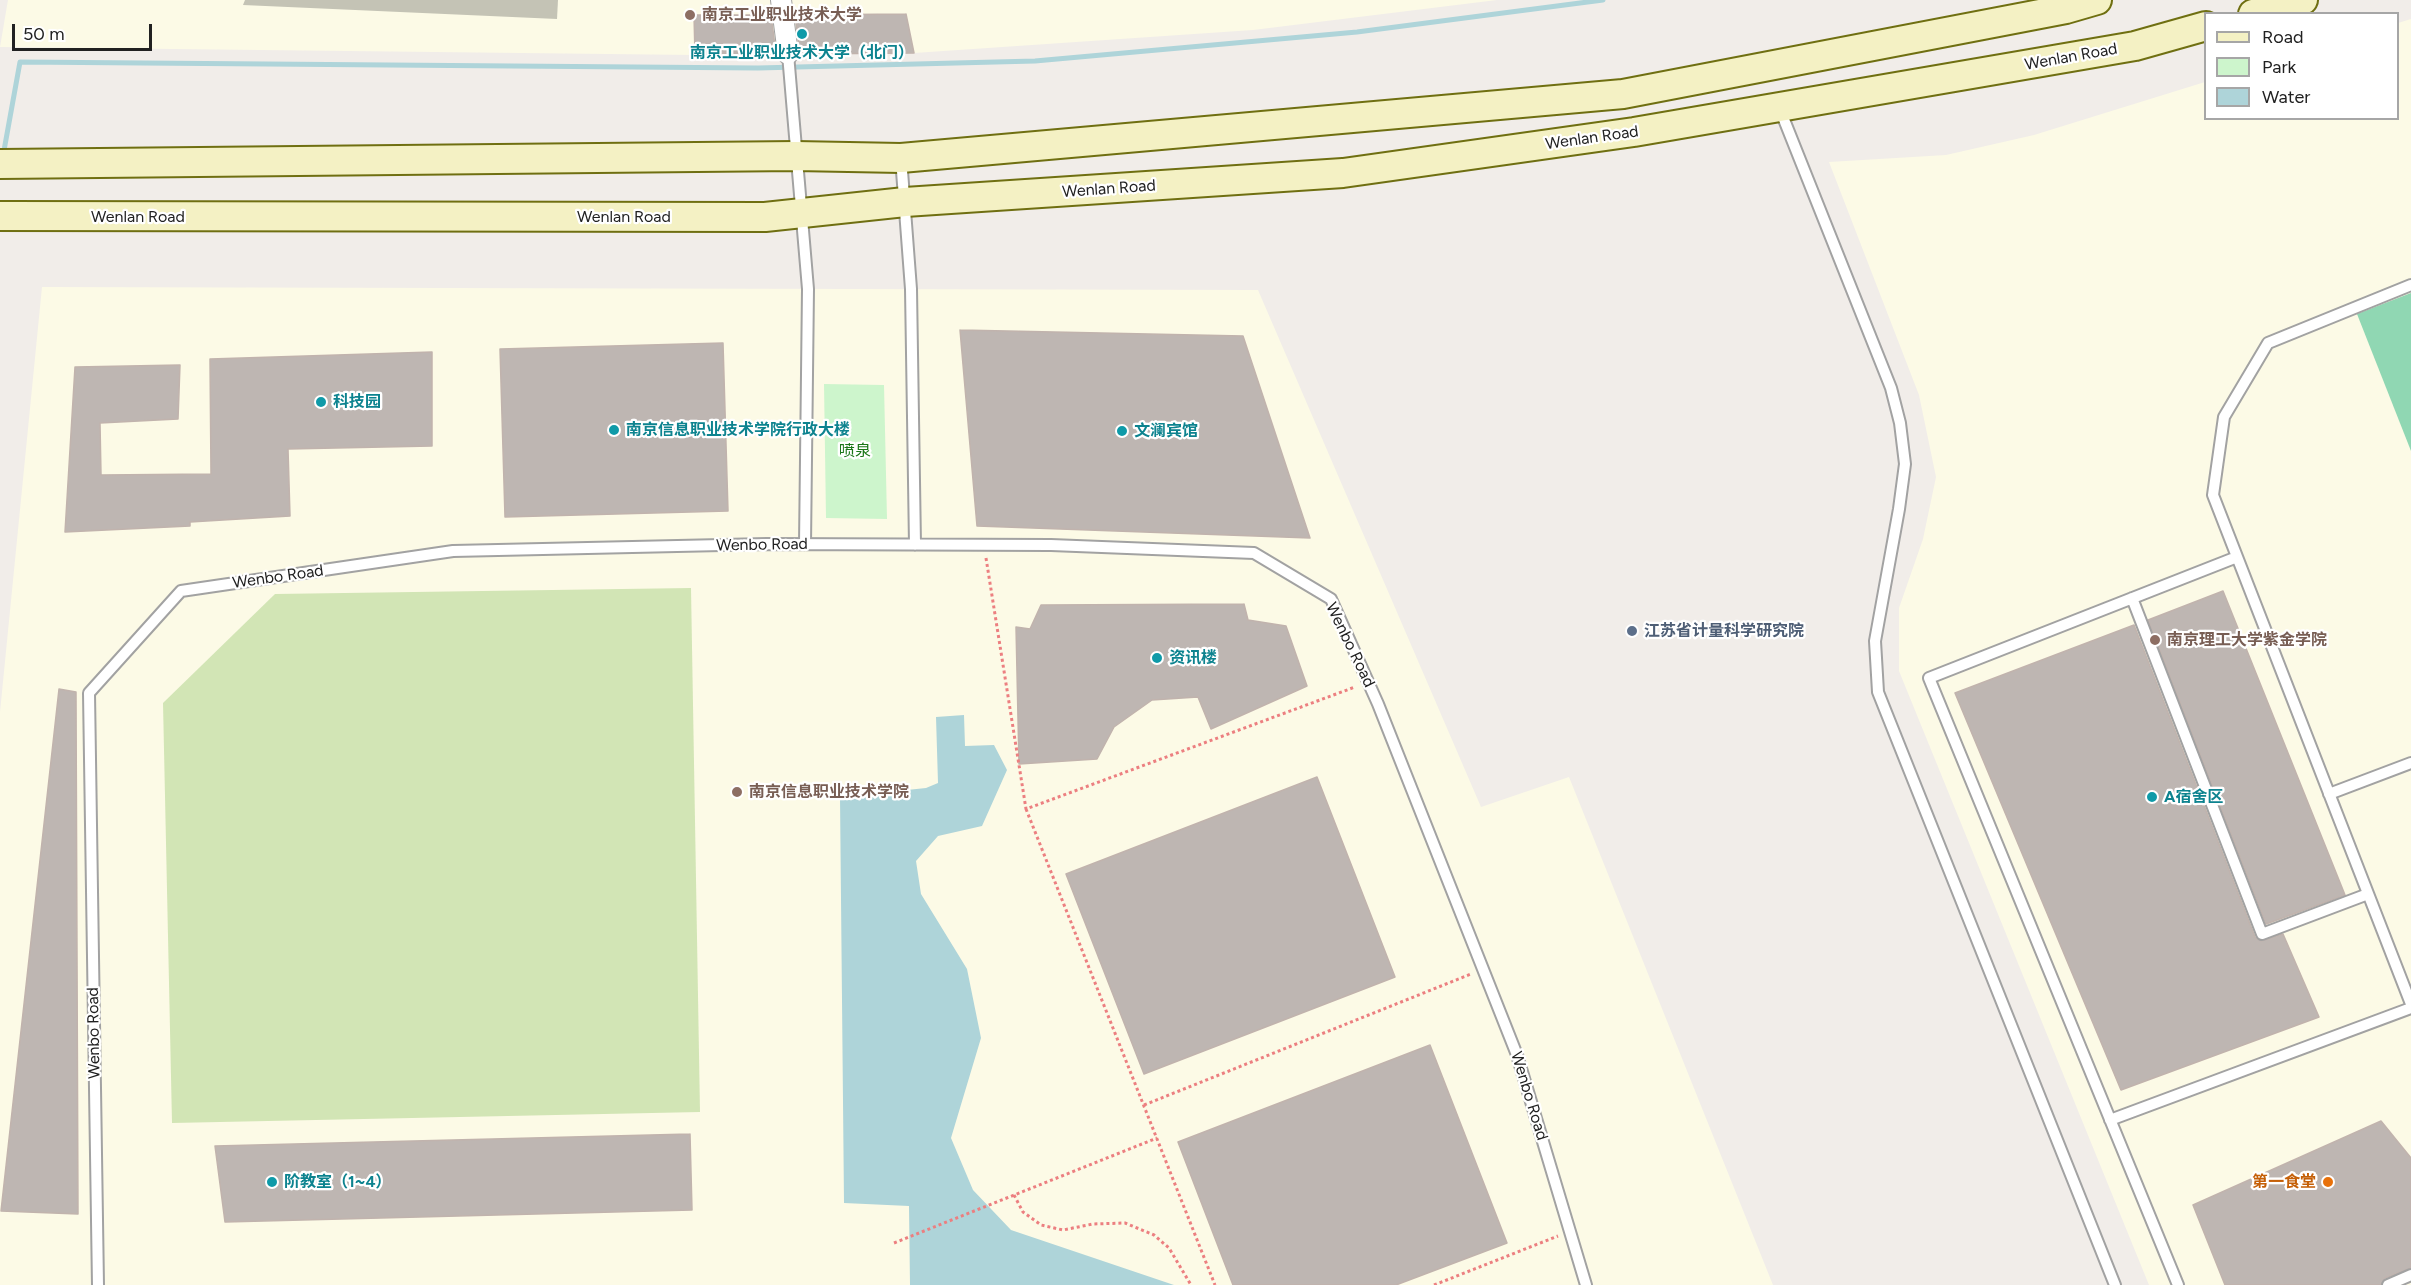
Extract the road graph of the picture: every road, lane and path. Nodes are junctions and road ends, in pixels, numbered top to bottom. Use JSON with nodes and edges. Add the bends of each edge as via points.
{"nodes":[{"id":1,"x":781,"y":0,"type":"edge"},
{"id":2,"x":2097,"y":0,"type":"edge"},
{"id":3,"x":2303,"y":0,"type":"edge"},
{"id":4,"x":2260,"y":12,"type":"edge"},
{"id":5,"x":2204,"y":27,"type":"edge"},
{"id":6,"x":788,"y":54,"type":"joint"},
{"id":7,"x":1779,"y":107,"type":"junction"},
{"id":8,"x":796,"y":156,"type":"junction"},
{"id":9,"x":901,"y":158,"type":"junction"},
{"id":10,"x":0,"y":164,"type":"edge"},
{"id":11,"x":905,"y":202,"type":"junction"},
{"id":12,"x":800,"y":213,"type":"junction"},
{"id":13,"x":11,"y":216,"type":"edge"},
{"id":14,"x":2411,"y":285,"type":"edge"},
{"id":15,"x":805,"y":544,"type":"junction"},
{"id":16,"x":915,"y":545,"type":"junction"},
{"id":17,"x":984,"y":545,"type":"junction"},
{"id":18,"x":2237,"y":557,"type":"junction"},
{"id":19,"x":2132,"y":598,"type":"junction"},
{"id":20,"x":1368,"y":682,"type":"junction"},
{"id":21,"x":2411,"y":764,"type":"edge"},
{"id":22,"x":2329,"y":794,"type":"junction"},
{"id":23,"x":1026,"y":809,"type":"junction"},
{"id":24,"x":2368,"y":894,"type":"junction"},
{"id":25,"x":1483,"y":969,"type":"junction"},
{"id":26,"x":2411,"y":1004,"type":"edge"},
{"id":27,"x":2411,"y":1008,"type":"edge"},
{"id":28,"x":1144,"y":1105,"type":"junction"},
{"id":29,"x":2110,"y":1120,"type":"junction"},
{"id":30,"x":1157,"y":1138,"type":"junction"},
{"id":31,"x":1014,"y":1195,"type":"junction"},
{"id":32,"x":1570,"y":1231,"type":"junction"},
{"id":33,"x":894,"y":1243,"type":"dead end"},
{"id":34,"x":2411,"y":1275,"type":"edge"},
{"id":35,"x":2400,"y":1283,"type":"edge"},
{"id":36,"x":98,"y":1285,"type":"edge"},
{"id":37,"x":1191,"y":1285,"type":"edge"},
{"id":38,"x":1215,"y":1285,"type":"edge"},
{"id":39,"x":1434,"y":1285,"type":"edge"},
{"id":40,"x":1586,"y":1285,"type":"edge"},
{"id":41,"x":2115,"y":1285,"type":"edge"},
{"id":42,"x":2178,"y":1285,"type":"edge"},
{"id":43,"x":2388,"y":1285,"type":"edge"}],
"edges":[{"from":1,"to":6,"type":"street"},
{"from":2,"to":9,"type":"main road","via":[[1623,94]]},
{"from":3,"to":4,"type":"main road"},
{"from":5,"to":7,"type":"main road","name":"Wenlan Road","via":[[2135,45]]},
{"from":6,"to":8,"type":"lane"},
{"from":7,"to":11,"type":"main road","name":"Wenlan Road","via":[[1634,132],[1343,173]]},
{"from":7,"to":41,"type":"lane","via":[[1891,388],[1900,423],[1905,464],[1875,641],[1878,692]]},
{"from":8,"to":9,"type":"main road"},
{"from":8,"to":10,"type":"main road"},
{"from":8,"to":12,"type":"lane"},
{"from":9,"to":11,"type":"lane"},
{"from":11,"to":12,"type":"main road","name":"Wenlan Road"},
{"from":11,"to":16,"type":"lane","via":[[911,289]]},
{"from":12,"to":13,"type":"main road","name":"Wenlan Road","via":[[765,217]]},
{"from":12,"to":15,"type":"lane","via":[[808,289]]},
{"from":14,"to":18,"type":"lane","via":[[2268,343],[2224,417],[2213,495]]},
{"from":15,"to":16,"type":"lane","name":"Wenbo Road"},
{"from":15,"to":36,"type":"lane","name":"Wenbo Road","via":[[453,551],[181,591],[89,693]]},
{"from":16,"to":17,"type":"lane","name":"Wenbo Road"},
{"from":17,"to":20,"type":"lane","name":"Wenbo Road","via":[[1254,553],[1331,599]]},
{"from":17,"to":23,"type":"path"},
{"from":18,"to":19,"type":"lane"},
{"from":18,"to":22,"type":"lane"},
{"from":19,"to":24,"type":"lane","via":[[2262,934]]},
{"from":19,"to":29,"type":"lane","via":[[1929,678]]},
{"from":20,"to":23,"type":"path"},
{"from":20,"to":25,"type":"lane","name":"Wenbo Road"},
{"from":21,"to":22,"type":"lane"},
{"from":22,"to":24,"type":"lane"},
{"from":23,"to":28,"type":"path"},
{"from":24,"to":26,"type":"lane"},
{"from":25,"to":28,"type":"path"},
{"from":25,"to":32,"type":"lane","name":"Wenbo Road","via":[[1517,1055]]},
{"from":27,"to":29,"type":"lane"},
{"from":28,"to":30,"type":"path"},
{"from":29,"to":42,"type":"lane"},
{"from":30,"to":31,"type":"path"},
{"from":30,"to":38,"type":"path"},
{"from":31,"to":33,"type":"path"},
{"from":31,"to":37,"type":"path","via":[[1023,1212],[1041,1225],[1063,1230],[1125,1223],[1154,1235],[1169,1248]]},
{"from":32,"to":39,"type":"path"},
{"from":32,"to":40,"type":"lane","name":"Wenbo Road"},
{"from":34,"to":35,"type":"lane"},
{"from":35,"to":43,"type":"lane"}]}
